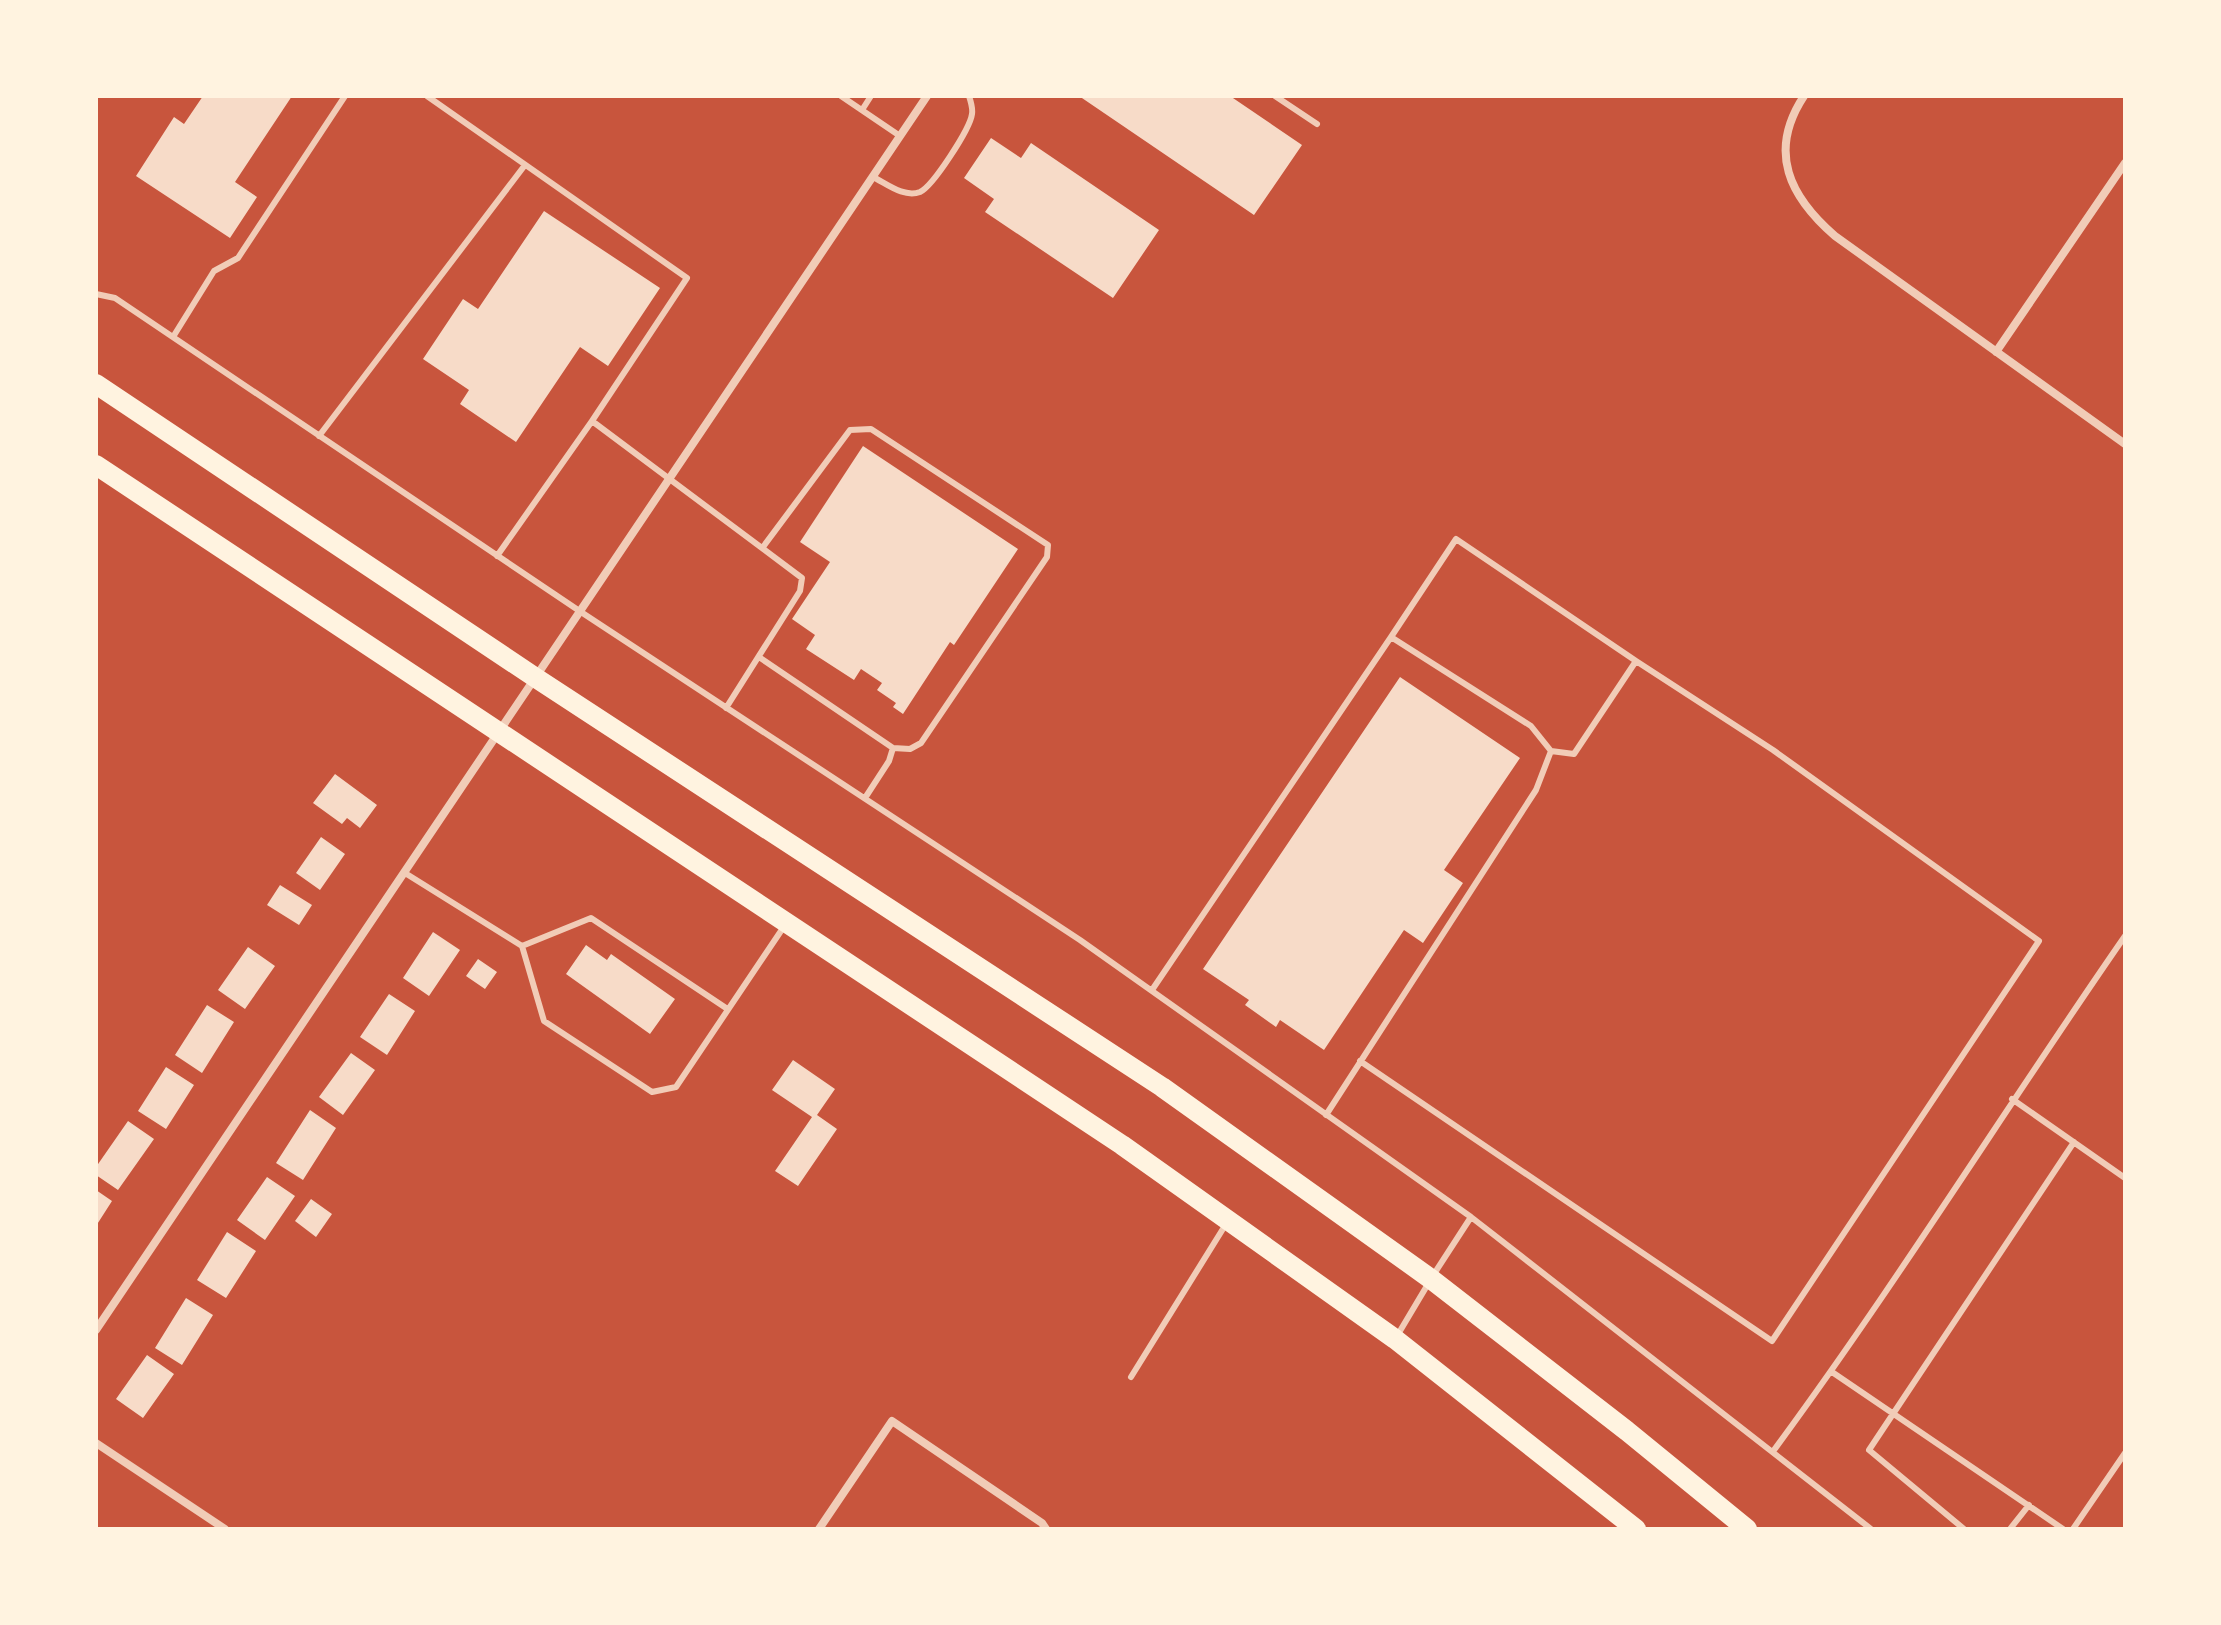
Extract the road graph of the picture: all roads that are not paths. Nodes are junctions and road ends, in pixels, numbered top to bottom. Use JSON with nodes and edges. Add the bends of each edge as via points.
{"nodes":[{"id":1,"x":345,"y":96,"type":"edge"},
{"id":2,"x":427,"y":96,"type":"edge"},
{"id":3,"x":841,"y":96,"type":"edge"},
{"id":4,"x":871,"y":96,"type":"edge"},
{"id":5,"x":927,"y":96,"type":"edge"},
{"id":6,"x":969,"y":96,"type":"edge"},
{"id":7,"x":1275,"y":96,"type":"edge"},
{"id":8,"x":1804,"y":96,"type":"edge"},
{"id":9,"x":862,"y":110,"type":"junction"},
{"id":10,"x":1317,"y":124,"type":"dead end"},
{"id":11,"x":900,"y":136,"type":"junction"},
{"id":12,"x":2125,"y":163,"type":"edge"},
{"id":13,"x":525,"y":165,"type":"junction"},
{"id":14,"x":873,"y":177,"type":"junction"},
{"id":15,"x":96,"y":294,"type":"edge"},
{"id":16,"x":173,"y":337,"type":"junction"},
{"id":17,"x":1996,"y":352,"type":"junction"},
{"id":18,"x":96,"y":384,"type":"edge"},
{"id":19,"x":592,"y":421,"type":"junction"},
{"id":20,"x":319,"y":436,"type":"junction"},
{"id":21,"x":2125,"y":444,"type":"edge"},
{"id":22,"x":96,"y":465,"type":"edge"},
{"id":23,"x":671,"y":479,"type":"junction"},
{"id":24,"x":763,"y":547,"type":"junction"},
{"id":25,"x":497,"y":556,"type":"junction"},
{"id":26,"x":581,"y":612,"type":"junction"},
{"id":27,"x":1391,"y":637,"type":"junction"},
{"id":28,"x":759,"y":657,"type":"junction"},
{"id":29,"x":1636,"y":661,"type":"junction"},
{"id":30,"x":536,"y":678,"type":"junction"},
{"id":31,"x":726,"y":708,"type":"junction"},
{"id":32,"x":500,"y":731,"type":"junction"},
{"id":33,"x":893,"y":748,"type":"junction"},
{"id":34,"x":1551,"y":751,"type":"junction"},
{"id":35,"x":865,"y":798,"type":"junction"},
{"id":36,"x":405,"y":873,"type":"junction"},
{"id":37,"x":787,"y":922,"type":"junction"},
{"id":38,"x":2125,"y":936,"type":"edge"},
{"id":39,"x":522,"y":946,"type":"junction"},
{"id":40,"x":1152,"y":990,"type":"junction"},
{"id":41,"x":726,"y":1008,"type":"junction"},
{"id":42,"x":1360,"y":1061,"type":"junction"},
{"id":43,"x":2012,"y":1099,"type":"junction"},
{"id":44,"x":1326,"y":1115,"type":"junction"},
{"id":45,"x":2074,"y":1142,"type":"junction"},
{"id":46,"x":2125,"y":1178,"type":"edge"},
{"id":47,"x":1471,"y":1217,"type":"junction"},
{"id":48,"x":1228,"y":1221,"type":"junction"},
{"id":49,"x":1431,"y":1279,"type":"junction"},
{"id":50,"x":96,"y":1330,"type":"edge"},
{"id":51,"x":1395,"y":1339,"type":"junction"},
{"id":52,"x":1832,"y":1372,"type":"junction"},
{"id":53,"x":1131,"y":1377,"type":"dead end"},
{"id":54,"x":1893,"y":1414,"type":"junction"},
{"id":55,"x":96,"y":1443,"type":"edge"},
{"id":56,"x":1774,"y":1450,"type":"junction"},
{"id":57,"x":2125,"y":1453,"type":"edge"},
{"id":58,"x":2029,"y":1505,"type":"junction"},
{"id":59,"x":225,"y":1529,"type":"edge"},
{"id":60,"x":819,"y":1529,"type":"edge"},
{"id":61,"x":1046,"y":1529,"type":"edge"},
{"id":62,"x":1636,"y":1529,"type":"edge"},
{"id":63,"x":1747,"y":1529,"type":"edge"},
{"id":64,"x":1871,"y":1529,"type":"edge"},
{"id":65,"x":1964,"y":1529,"type":"edge"},
{"id":66,"x":2010,"y":1529,"type":"edge"},
{"id":67,"x":2063,"y":1529,"type":"edge"},
{"id":68,"x":2073,"y":1529,"type":"edge"}],
"edges":[{"from":1,"to":16,"type":"lane","via":[[238,258],[214,271]]},
{"from":2,"to":13,"type":"lane"},
{"from":3,"to":9,"type":"lane"},
{"from":4,"to":9,"type":"lane"},
{"from":5,"to":11,"type":"street"},
{"from":6,"to":14,"type":"lane","via":[[973,112],[968,127],[929,186],[905,193]]},
{"from":7,"to":10,"type":"lane"},
{"from":8,"to":17,"type":"street","via":[[1786,137],[1788,176],[1807,212]]},
{"from":9,"to":11,"type":"lane"},
{"from":11,"to":14,"type":"street"},
{"from":12,"to":17,"type":"street"},
{"from":13,"to":19,"type":"lane","via":[[687,278]]},
{"from":13,"to":20,"type":"lane"},
{"from":14,"to":23,"type":"street"},
{"from":15,"to":16,"type":"lane","via":[[115,298]]},
{"from":16,"to":20,"type":"lane"},
{"from":17,"to":21,"type":"street"},
{"from":18,"to":30,"type":"main road"},
{"from":19,"to":23,"type":"lane"},
{"from":19,"to":25,"type":"lane"},
{"from":20,"to":25,"type":"lane"},
{"from":22,"to":32,"type":"main road"},
{"from":23,"to":24,"type":"lane"},
{"from":23,"to":26,"type":"street"},
{"from":24,"to":28,"type":"lane","via":[[802,578],[800,591]]},
{"from":24,"to":33,"type":"lane","via":[[850,430],[871,429],[1048,545],[1047,557],[921,743]]},
{"from":25,"to":26,"type":"lane"},
{"from":26,"to":30,"type":"street"},
{"from":26,"to":31,"type":"lane"},
{"from":27,"to":29,"type":"lane","via":[[1456,539]]},
{"from":27,"to":34,"type":"lane","via":[[1531,726]]},
{"from":27,"to":40,"type":"lane"},
{"from":28,"to":31,"type":"lane"},
{"from":28,"to":33,"type":"lane"},
{"from":29,"to":34,"type":"lane","via":[[1574,754]]},
{"from":29,"to":42,"type":"lane","via":[[1773,750],[2039,941],[1772,1341]]},
{"from":30,"to":32,"type":"street"},
{"from":30,"to":49,"type":"main road","via":[[1162,1087]]},
{"from":31,"to":35,"type":"lane"},
{"from":32,"to":36,"type":"street"},
{"from":32,"to":37,"type":"main road"},
{"from":33,"to":35,"type":"lane"},
{"from":34,"to":42,"type":"lane","via":[[1536,790]]},
{"from":35,"to":40,"type":"lane"},
{"from":36,"to":39,"type":"lane"},
{"from":36,"to":50,"type":"street"},
{"from":37,"to":41,"type":"lane"},
{"from":37,"to":48,"type":"main road"},
{"from":38,"to":43,"type":"lane"},
{"from":39,"to":41,"type":"lane","via":[[591,918]]},
{"from":39,"to":41,"type":"lane","via":[[544,1021],[652,1092],[676,1087]]},
{"from":40,"to":44,"type":"lane"},
{"from":42,"to":44,"type":"lane"},
{"from":43,"to":45,"type":"lane"},
{"from":43,"to":52,"type":"lane"},
{"from":44,"to":47,"type":"lane"},
{"from":45,"to":46,"type":"lane"},
{"from":45,"to":54,"type":"lane"},
{"from":47,"to":49,"type":"lane"},
{"from":47,"to":56,"type":"lane"},
{"from":48,"to":51,"type":"main road"},
{"from":48,"to":53,"type":"lane"},
{"from":49,"to":51,"type":"lane"},
{"from":49,"to":63,"type":"main road"},
{"from":51,"to":62,"type":"main road"},
{"from":52,"to":54,"type":"lane"},
{"from":52,"to":56,"type":"lane"},
{"from":54,"to":58,"type":"lane"},
{"from":54,"to":65,"type":"lane","via":[[1869,1450]]},
{"from":55,"to":59,"type":"street"},
{"from":56,"to":64,"type":"lane"},
{"from":57,"to":68,"type":"lane"},
{"from":58,"to":66,"type":"lane"},
{"from":58,"to":67,"type":"lane"},
{"from":60,"to":61,"type":"street","via":[[892,1421]]}]}
